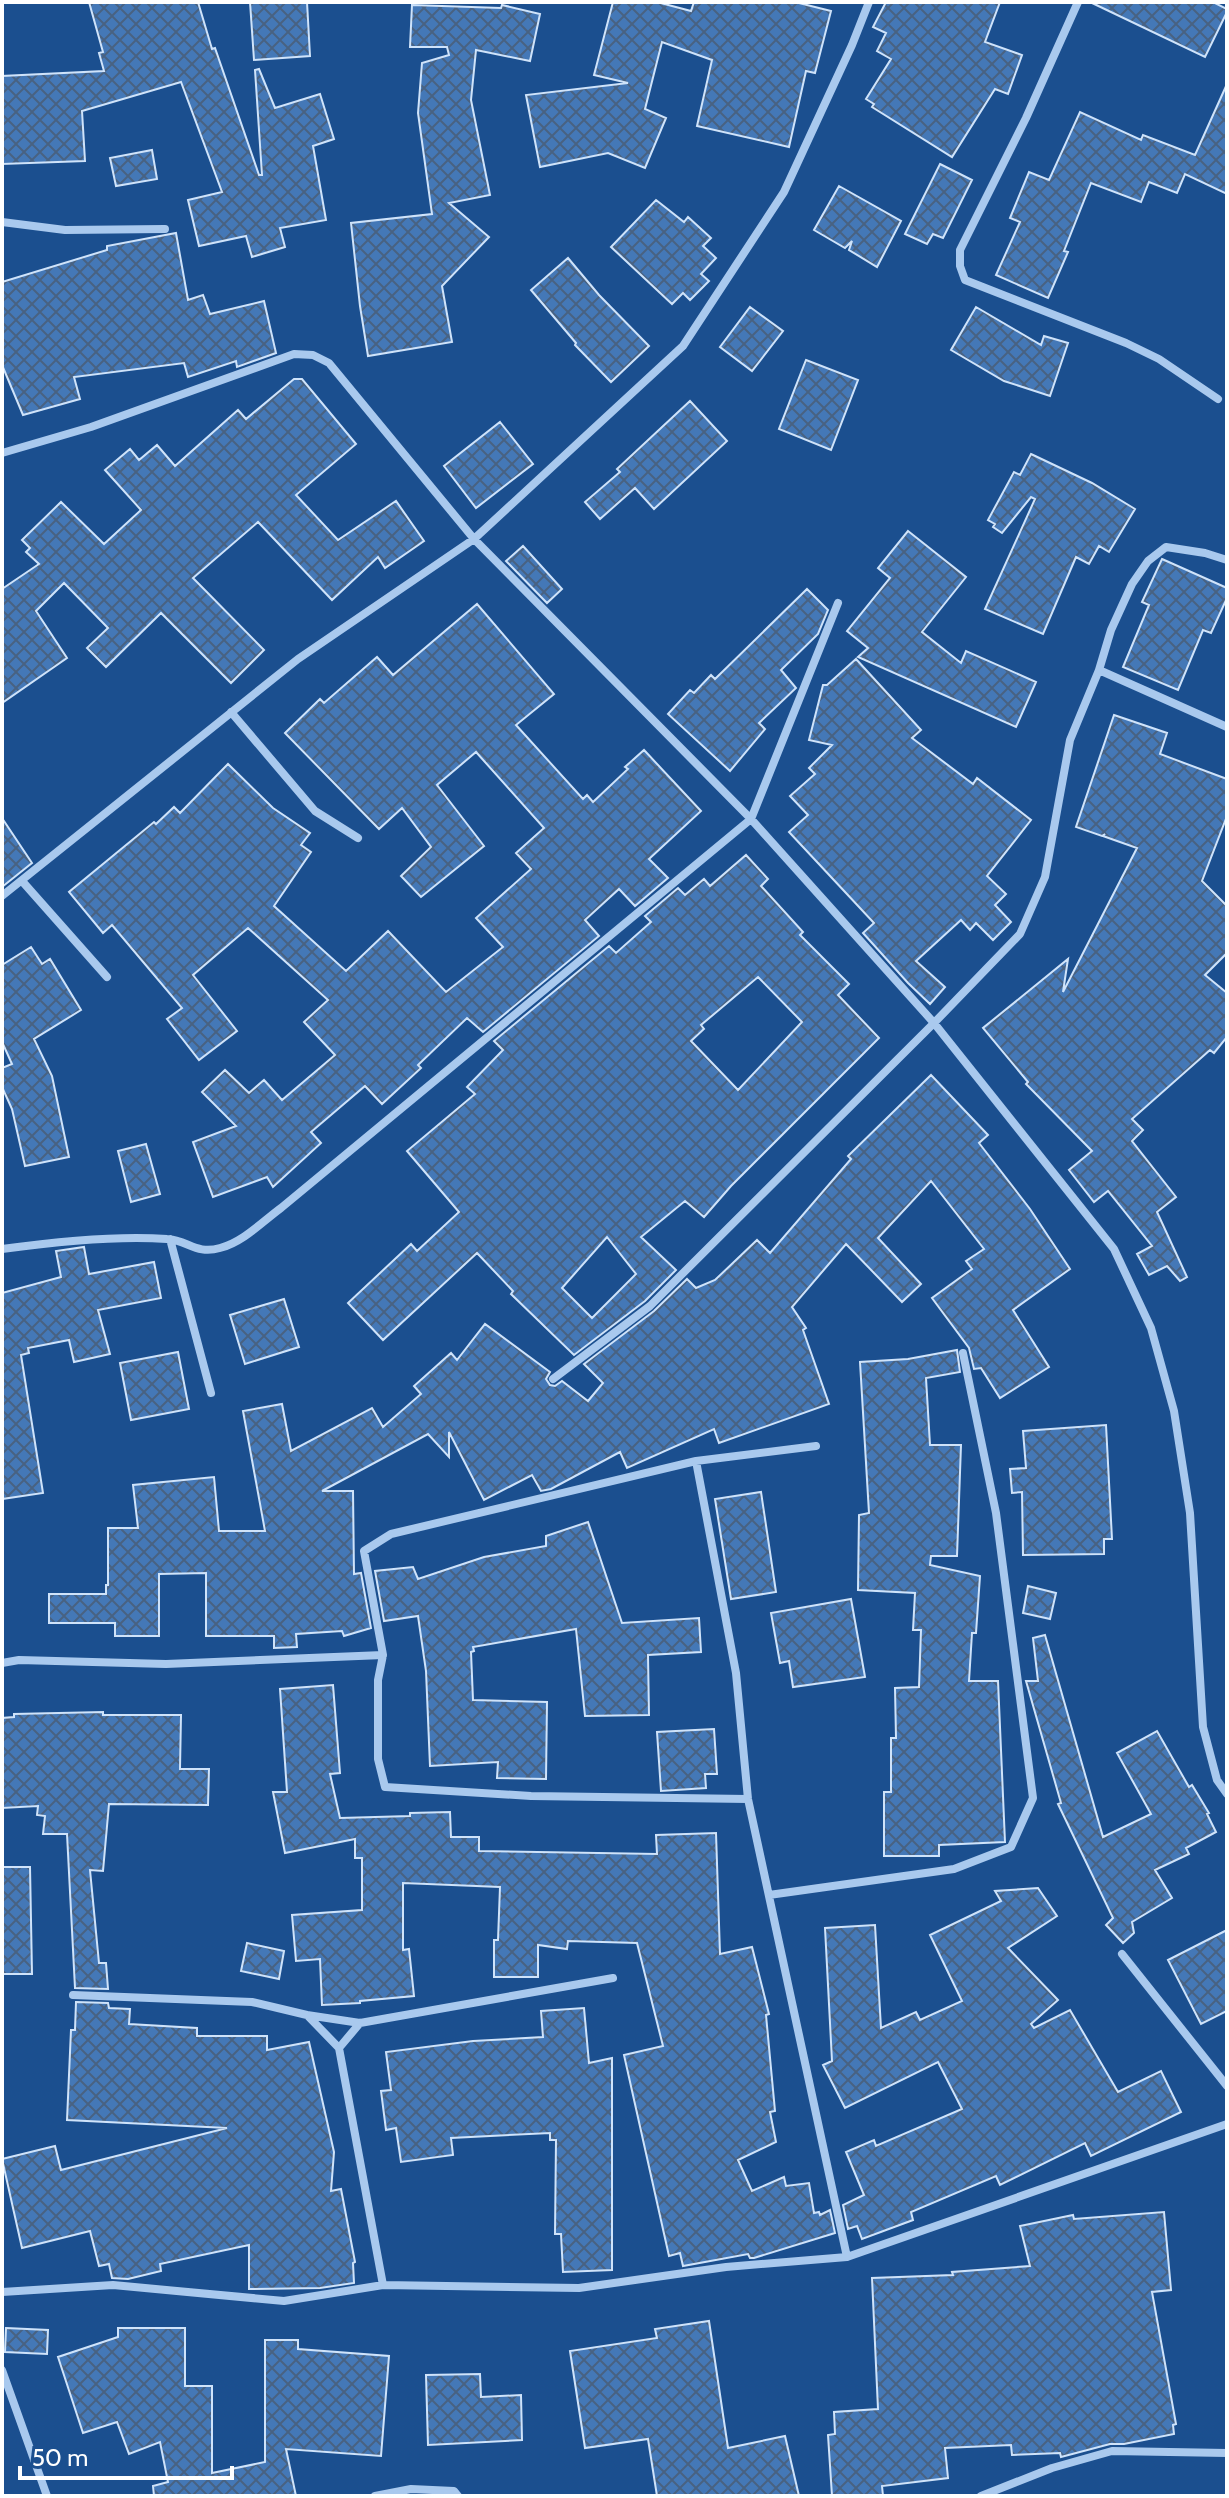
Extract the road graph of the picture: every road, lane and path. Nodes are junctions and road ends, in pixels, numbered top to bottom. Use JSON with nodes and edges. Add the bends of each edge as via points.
{"nodes":[{"id":1,"x":869,"y":2,"type":"edge"},
{"id":2,"x":1078,"y":2,"type":"edge"},
{"id":3,"x":2,"y":222,"type":"edge"},
{"id":4,"x":165,"y":229,"type":"dead end"},
{"id":5,"x":1218,"y":399,"type":"dead end"},
{"id":6,"x":2,"y":453,"type":"edge"},
{"id":7,"x":474,"y":539,"type":"junction"},
{"id":8,"x":1227,"y":560,"type":"edge"},
{"id":9,"x":838,"y":603,"type":"dead end"},
{"id":10,"x":1099,"y":670,"type":"junction"},
{"id":11,"x":231,"y":712,"type":"junction"},
{"id":12,"x":1227,"y":727,"type":"edge"},
{"id":13,"x":751,"y":819,"type":"junction"},
{"id":14,"x":358,"y":838,"type":"dead end"},
{"id":15,"x":22,"y":881,"type":"junction"},
{"id":16,"x":2,"y":896,"type":"edge"},
{"id":17,"x":107,"y":977,"type":"dead end"},
{"id":18,"x":934,"y":1023,"type":"junction"},
{"id":19,"x":170,"y":1239,"type":"junction"},
{"id":20,"x":2,"y":1249,"type":"edge"},
{"id":21,"x":963,"y":1353,"type":"dead end"},
{"id":22,"x":553,"y":1379,"type":"dead end"},
{"id":23,"x":211,"y":1393,"type":"dead end"},
{"id":24,"x":816,"y":1446,"type":"dead end"},
{"id":25,"x":696,"y":1461,"type":"junction"},
{"id":26,"x":383,"y":1655,"type":"junction"},
{"id":27,"x":2,"y":1663,"type":"edge"},
{"id":28,"x":1227,"y":1794,"type":"edge"},
{"id":29,"x":748,"y":1799,"type":"junction"},
{"id":30,"x":769,"y":1895,"type":"junction"},
{"id":31,"x":1122,"y":1954,"type":"dead end"},
{"id":32,"x":613,"y":1978,"type":"dead end"},
{"id":33,"x":73,"y":1995,"type":"dead end"},
{"id":34,"x":307,"y":2015,"type":"junction"},
{"id":35,"x":360,"y":2023,"type":"junction"},
{"id":36,"x":339,"y":2048,"type":"junction"},
{"id":37,"x":1227,"y":2086,"type":"edge"},
{"id":38,"x":1227,"y":2124,"type":"edge"},
{"id":39,"x":847,"y":2257,"type":"junction"},
{"id":40,"x":383,"y":2285,"type":"junction"},
{"id":41,"x":2,"y":2292,"type":"edge"},
{"id":42,"x":2,"y":2370,"type":"edge"},
{"id":43,"x":1227,"y":2453,"type":"edge"},
{"id":44,"x":47,"y":2496,"type":"edge"},
{"id":45,"x":375,"y":2496,"type":"edge"},
{"id":46,"x":458,"y":2496,"type":"edge"},
{"id":47,"x":981,"y":2496,"type":"edge"}],
"edges":[{"from":1,"to":7,"type":"street","via":[[784,192],[683,346]]},
{"from":2,"to":5,"type":"street","via":[[960,250],[960,266],[965,280],[1126,343]]},
{"from":3,"to":4,"type":"street","via":[[65,230]]},
{"from":6,"to":7,"type":"street","via":[[294,354],[313,355],[329,363]]},
{"from":7,"to":11,"type":"street","via":[[298,659]]},
{"from":7,"to":13,"type":"street"},
{"from":8,"to":10,"type":"street","via":[[1166,547],[1148,561],[1116,618]]},
{"from":9,"to":13,"type":"street"},
{"from":10,"to":12,"type":"street"},
{"from":10,"to":18,"type":"street","via":[[1070,740],[1045,877],[1020,934]]},
{"from":11,"to":14,"type":"street","via":[[315,811]]},
{"from":11,"to":15,"type":"street"},
{"from":13,"to":18,"type":"street"},
{"from":13,"to":19,"type":"street","via":[[239,1239],[202,1251]]},
{"from":15,"to":16,"type":"street"},
{"from":15,"to":17,"type":"street"},
{"from":18,"to":22,"type":"street","via":[[650,1306]]},
{"from":18,"to":28,"type":"street","via":[[1114,1249],[1151,1328],[1174,1411],[1190,1513],[1203,1727],[1217,1780]]},
{"from":19,"to":20,"type":"street","via":[[58,1241]]},
{"from":19,"to":23,"type":"street"},
{"from":21,"to":30,"type":"street","via":[[996,1513],[1033,1798],[1011,1847],[954,1869]]},
{"from":24,"to":25,"type":"street"},
{"from":25,"to":26,"type":"street","via":[[391,1534],[364,1551]]},
{"from":25,"to":29,"type":"street","via":[[736,1673]]},
{"from":26,"to":27,"type":"street","via":[[166,1664]]},
{"from":26,"to":29,"type":"street","via":[[378,1759],[385,1787],[531,1796]]},
{"from":29,"to":30,"type":"street"},
{"from":30,"to":39,"type":"street"},
{"from":31,"to":37,"type":"street"},
{"from":32,"to":35,"type":"street"},
{"from":33,"to":34,"type":"street","via":[[252,2002]]},
{"from":34,"to":35,"type":"street"},
{"from":34,"to":36,"type":"street"},
{"from":35,"to":36,"type":"street"},
{"from":36,"to":40,"type":"street"},
{"from":38,"to":39,"type":"street"},
{"from":39,"to":40,"type":"street","via":[[579,2288]]},
{"from":40,"to":41,"type":"street","via":[[284,2301],[113,2285]]},
{"from":42,"to":44,"type":"street"},
{"from":43,"to":47,"type":"street","via":[[1112,2451]]},
{"from":45,"to":46,"type":"street","via":[[411,2489],[454,2491]]}]}
